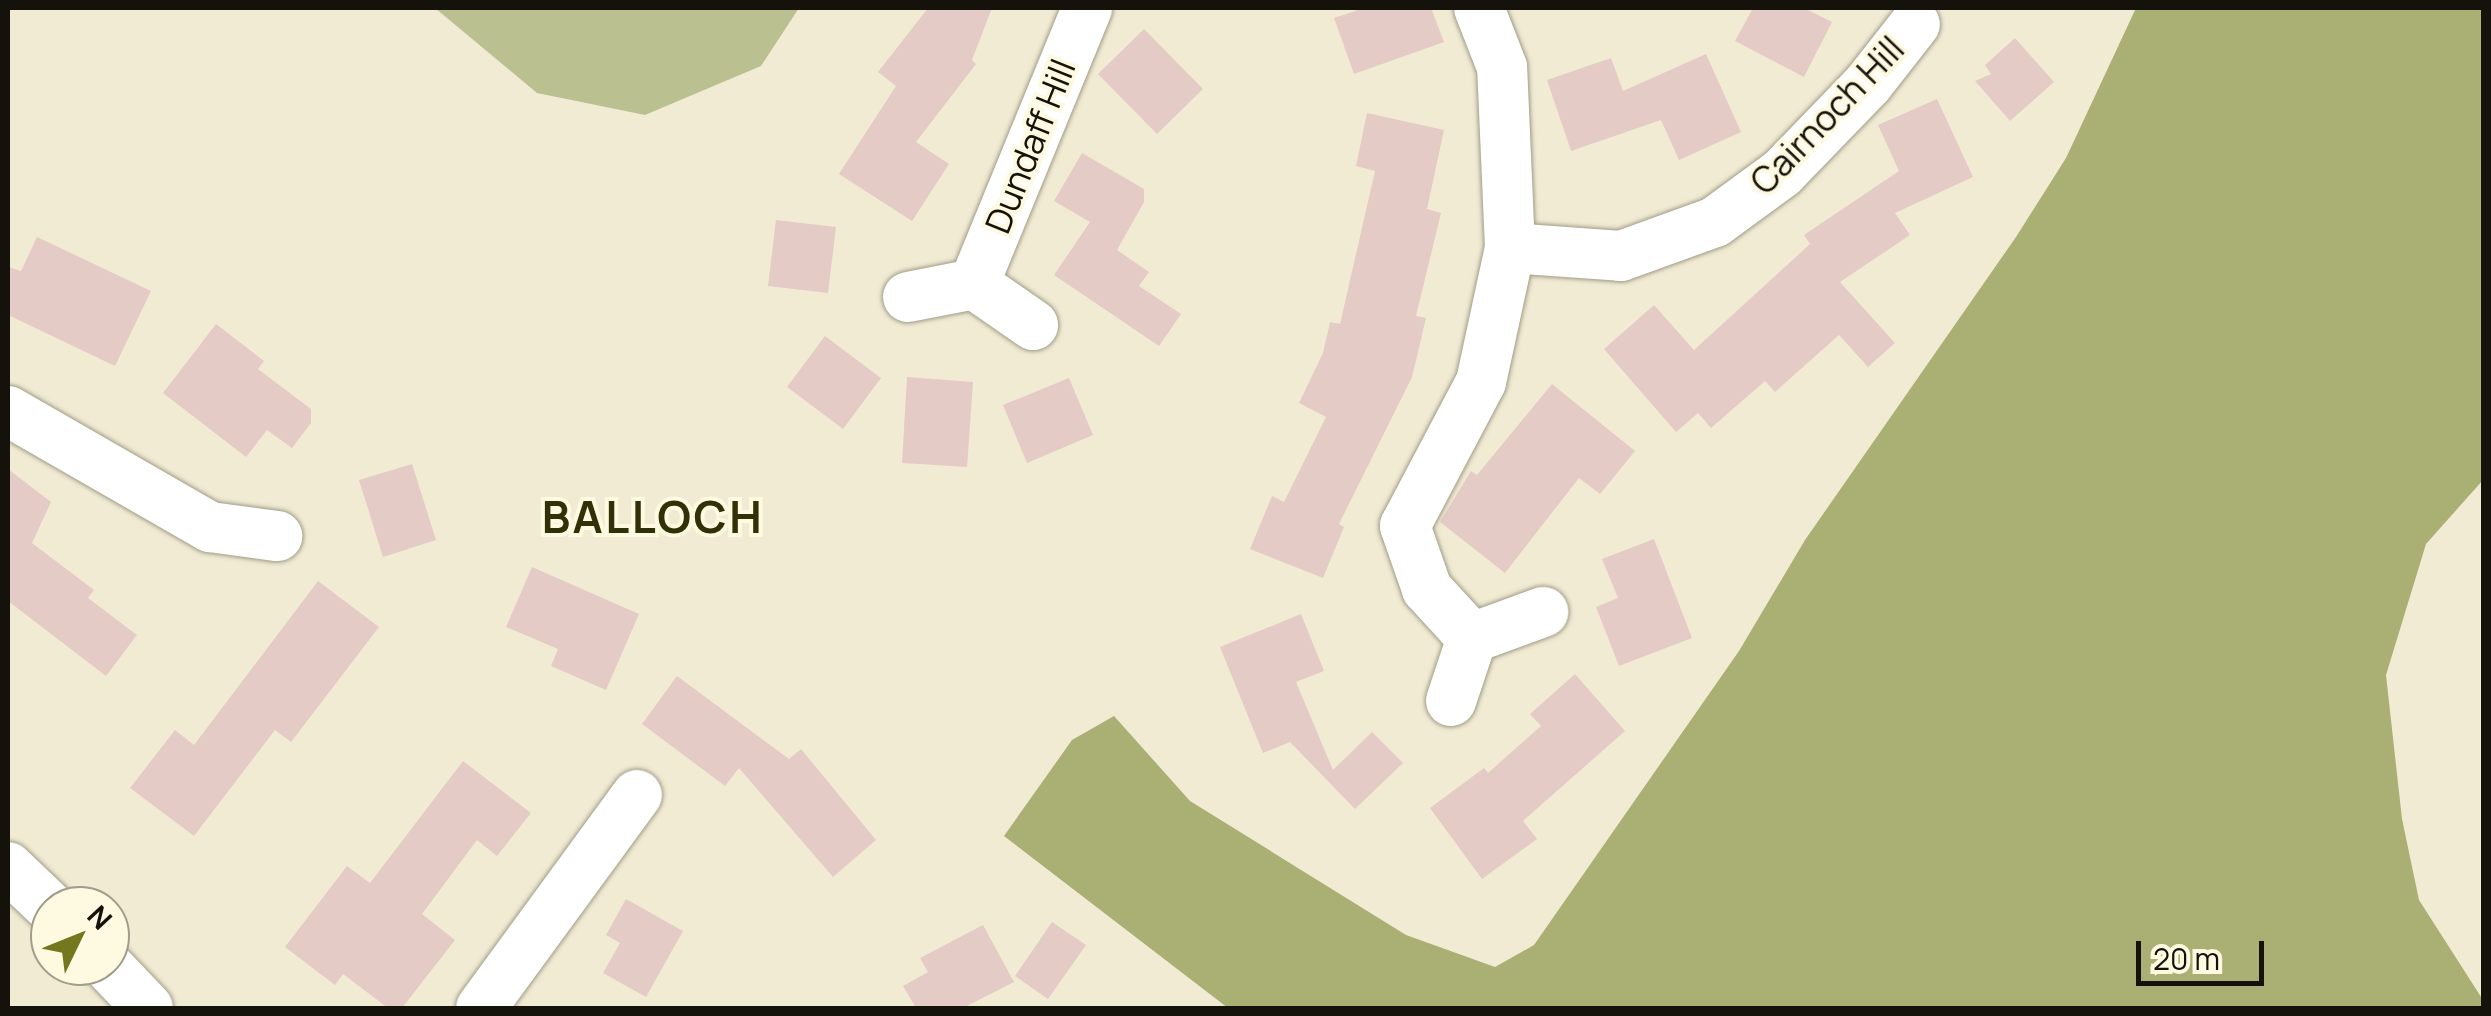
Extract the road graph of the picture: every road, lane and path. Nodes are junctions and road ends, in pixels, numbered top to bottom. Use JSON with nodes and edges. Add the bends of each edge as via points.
{"nodes":[{"id":1,"x":1087,"y":8,"type":"edge"},
{"id":2,"x":1479,"y":8,"type":"edge"},
{"id":3,"x":1924,"y":13,"type":"edge"},
{"id":4,"x":1510,"y":248,"type":"junction"},
{"id":5,"x":974,"y":284,"type":"junction"},
{"id":6,"x":908,"y":296,"type":"dead end"},
{"id":7,"x":1034,"y":324,"type":"dead end"},
{"id":8,"x":8,"y":411,"type":"edge"},
{"id":9,"x":277,"y":536,"type":"dead end"},
{"id":10,"x":1542,"y":612,"type":"dead end"},
{"id":11,"x":1472,"y":638,"type":"junction"},
{"id":12,"x":1451,"y":701,"type":"dead end"},
{"id":13,"x":636,"y":795,"type":"dead end"},
{"id":14,"x":8,"y":867,"type":"edge"},
{"id":15,"x":30,"y":888,"type":"edge"},
{"id":16,"x":127,"y":986,"type":"edge"},
{"id":17,"x":148,"y":1008,"type":"edge"},
{"id":18,"x":481,"y":1008,"type":"edge"}],
"edges":[{"from":1,"to":5,"type":"street","name":"Dundaff Hill"},
{"from":2,"to":4,"type":"street","via":[[1502,67]]},
{"from":3,"to":4,"type":"street","name":"Cairnoch Hill","via":[[1868,84],[1782,173],[1715,222],[1621,256]]},
{"from":4,"to":11,"type":"street","via":[[1481,382],[1405,526],[1427,589]]},
{"from":5,"to":6,"type":"street"},
{"from":5,"to":7,"type":"street"},
{"from":8,"to":9,"type":"street","via":[[210,527]]},
{"from":10,"to":11,"type":"street"},
{"from":11,"to":12,"type":"street"},
{"from":13,"to":18,"type":"street"},
{"from":14,"to":15,"type":"street"},
{"from":16,"to":17,"type":"street"}]}
